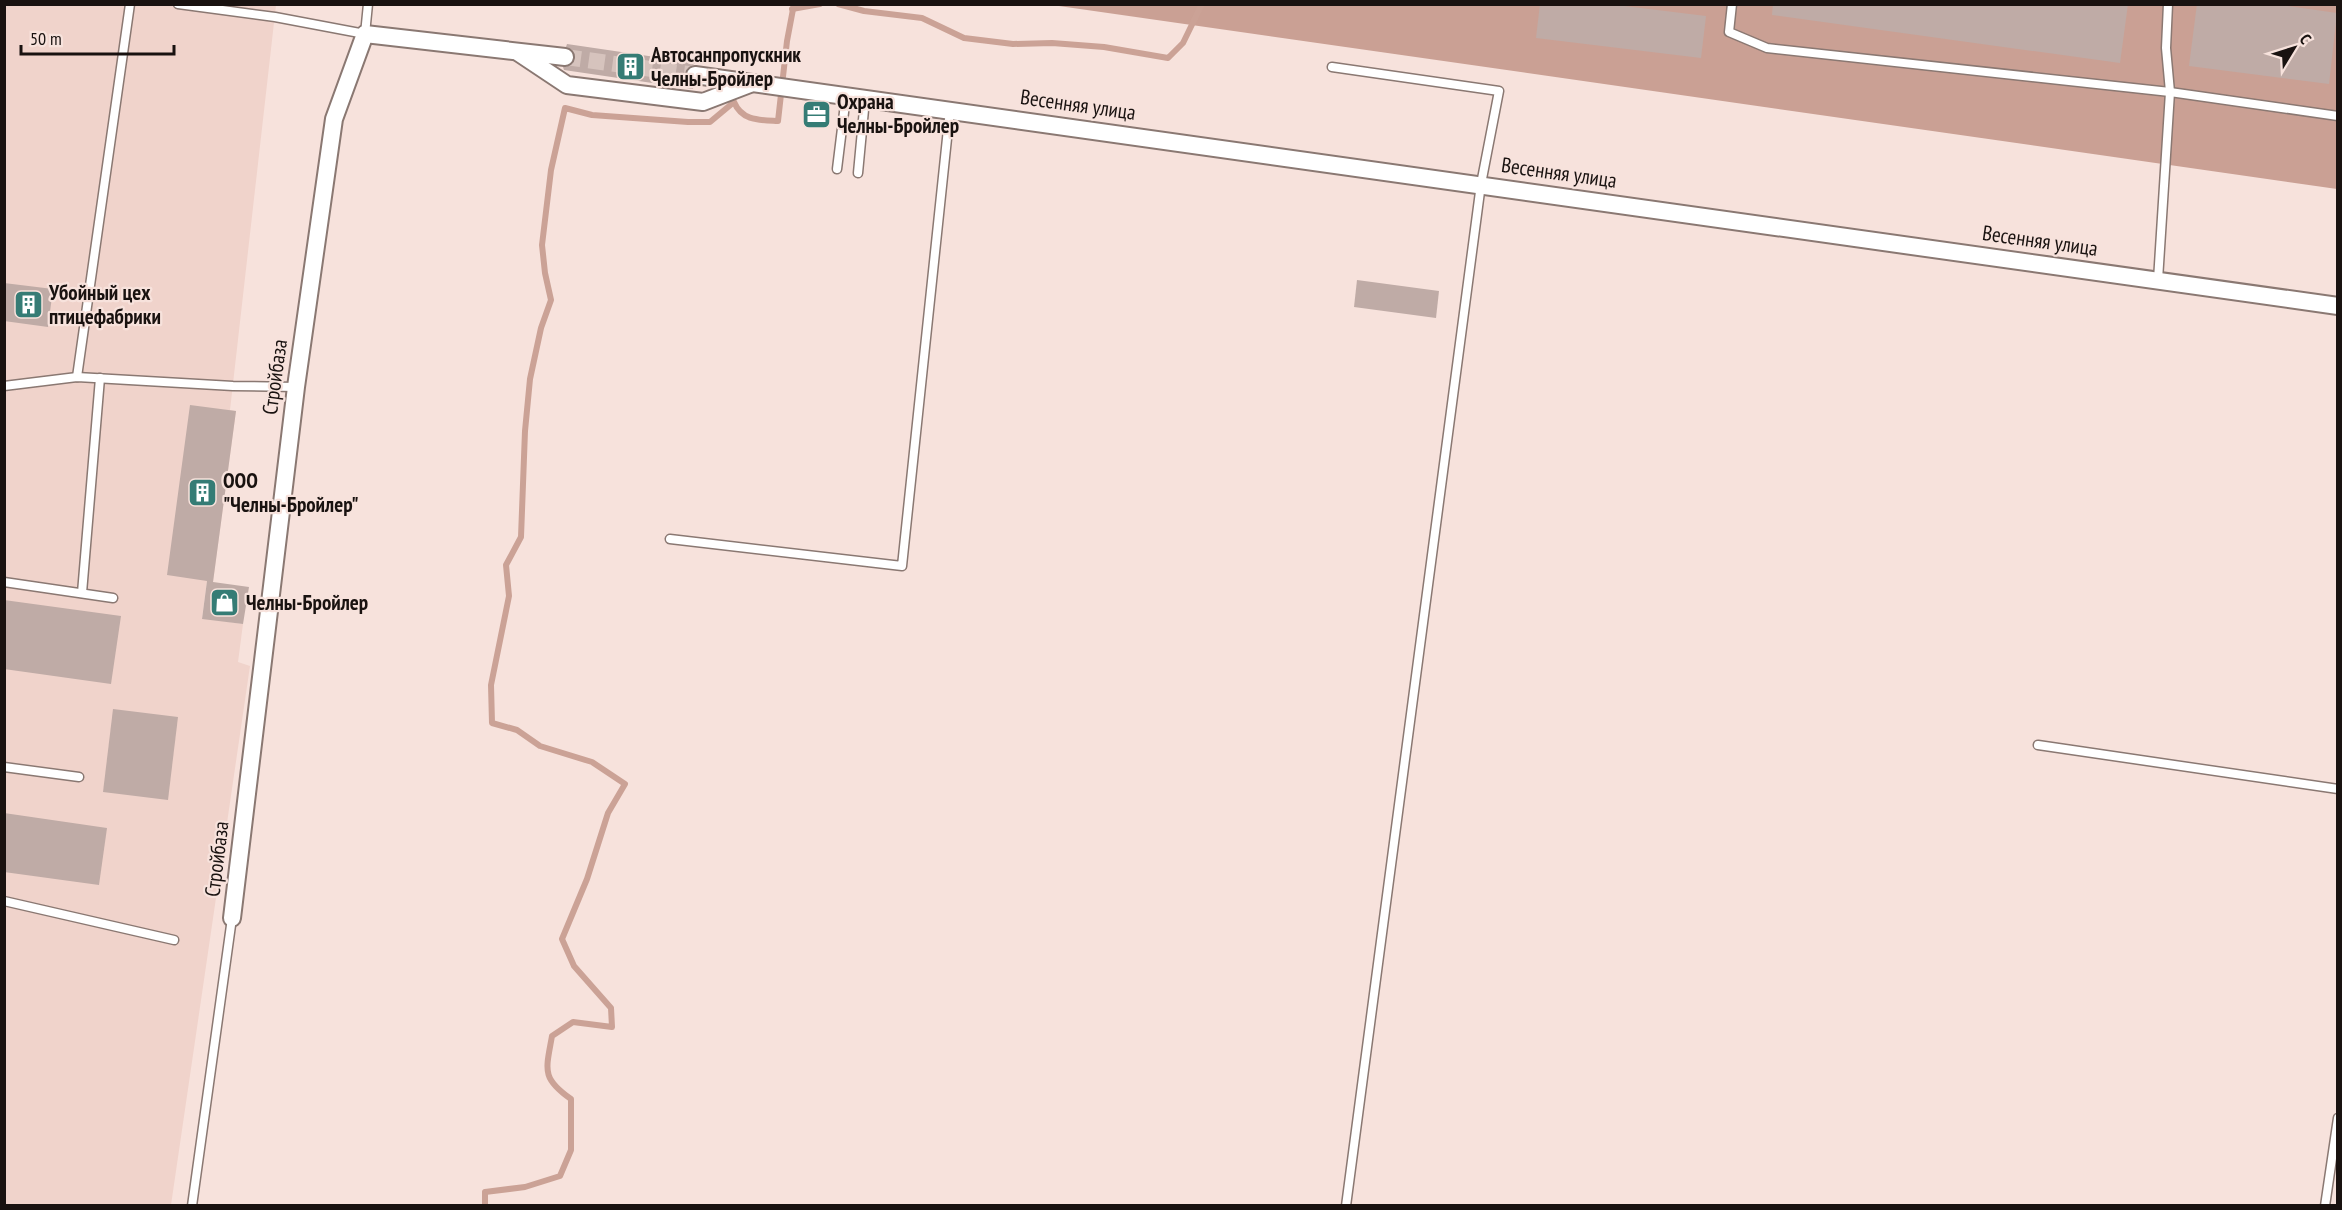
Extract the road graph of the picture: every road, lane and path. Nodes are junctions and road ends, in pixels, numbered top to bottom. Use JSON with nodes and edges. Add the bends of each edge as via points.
{"nodes":[{"id":1,"x":130,"y":4,"type":"edge"},
{"id":2,"x":178,"y":4,"type":"edge"},
{"id":3,"x":368,"y":4,"type":"edge"},
{"id":4,"x":1732,"y":4,"type":"edge"},
{"id":5,"x":2168,"y":4,"type":"edge"},
{"id":6,"x":365,"y":34,"type":"junction"},
{"id":7,"x":516,"y":51,"type":"junction"},
{"id":8,"x":558,"y":56,"type":"tunnel mouth"},
{"id":9,"x":1332,"y":67,"type":"dead end"},
{"id":10,"x":695,"y":75,"type":"tunnel mouth"},
{"id":11,"x":754,"y":83,"type":"junction"},
{"id":12,"x":2169,"y":92,"type":"junction"},
{"id":13,"x":846,"y":96,"type":"junction"},
{"id":14,"x":865,"y":99,"type":"junction"},
{"id":15,"x":950,"y":110,"type":"junction"},
{"id":16,"x":2337,"y":116,"type":"edge"},
{"id":17,"x":837,"y":169,"type":"dead end"},
{"id":18,"x":858,"y":173,"type":"dead end"},
{"id":19,"x":1481,"y":184,"type":"junction"},
{"id":20,"x":2158,"y":280,"type":"junction"},
{"id":21,"x":2337,"y":306,"type":"edge"},
{"id":22,"x":76,"y":377,"type":"junction"},
{"id":23,"x":100,"y":378,"type":"junction"},
{"id":24,"x":4,"y":386,"type":"edge"},
{"id":25,"x":296,"y":387,"type":"junction"},
{"id":26,"x":670,"y":539,"type":"dead end"},
{"id":27,"x":4,"y":582,"type":"edge"},
{"id":28,"x":82,"y":593,"type":"junction"},
{"id":29,"x":113,"y":598,"type":"dead end"},
{"id":30,"x":2038,"y":746,"type":"dead end"},
{"id":31,"x":4,"y":767,"type":"edge"},
{"id":32,"x":79,"y":777,"type":"dead end"},
{"id":33,"x":2337,"y":789,"type":"edge"},
{"id":34,"x":4,"y":901,"type":"edge"},
{"id":35,"x":232,"y":918,"type":"joint"},
{"id":36,"x":174,"y":940,"type":"dead end"},
{"id":37,"x":2337,"y":1118,"type":"edge"},
{"id":38,"x":192,"y":1206,"type":"edge"},
{"id":39,"x":1346,"y":1206,"type":"edge"},
{"id":40,"x":2325,"y":1206,"type":"edge"}],
"edges":[{"from":1,"to":22,"type":"lane"},
{"from":2,"to":6,"type":"lane"},
{"from":3,"to":6,"type":"lane"},
{"from":4,"to":12,"type":"lane","via":[[1729,32],[1767,48]]},
{"from":5,"to":12,"type":"lane"},
{"from":6,"to":7,"type":"street"},
{"from":6,"to":25,"type":"street","name":"Стройбаза","via":[[334,120]]},
{"from":7,"to":8,"type":"street"},
{"from":7,"to":11,"type":"street","via":[[567,85],[703,102]]},
{"from":9,"to":19,"type":"lane","via":[[1499,91]]},
{"from":10,"to":11,"type":"street","name":"Весенняя улица"},
{"from":11,"to":13,"type":"street","name":"Весенняя улица"},
{"from":12,"to":16,"type":"lane"},
{"from":12,"to":20,"type":"lane"},
{"from":13,"to":14,"type":"street","name":"Весенняя улица"},
{"from":13,"to":17,"type":"lane"},
{"from":14,"to":15,"type":"street","name":"Весенняя улица"},
{"from":14,"to":18,"type":"lane"},
{"from":15,"to":19,"type":"street","name":"Весенняя улица"},
{"from":15,"to":26,"type":"lane","via":[[902,566]]},
{"from":19,"to":20,"type":"street","name":"Весенняя улица"},
{"from":19,"to":39,"type":"lane"},
{"from":20,"to":21,"type":"street","name":"Весенняя улица"},
{"from":22,"to":23,"type":"lane"},
{"from":22,"to":24,"type":"lane"},
{"from":23,"to":25,"type":"lane"},
{"from":23,"to":28,"type":"lane"},
{"from":25,"to":35,"type":"street","name":"Стройбаза"},
{"from":27,"to":28,"type":"lane"},
{"from":28,"to":29,"type":"lane"},
{"from":30,"to":33,"type":"lane"},
{"from":31,"to":32,"type":"lane"},
{"from":34,"to":36,"type":"lane"},
{"from":35,"to":38,"type":"lane"},
{"from":37,"to":40,"type":"lane"}]}
